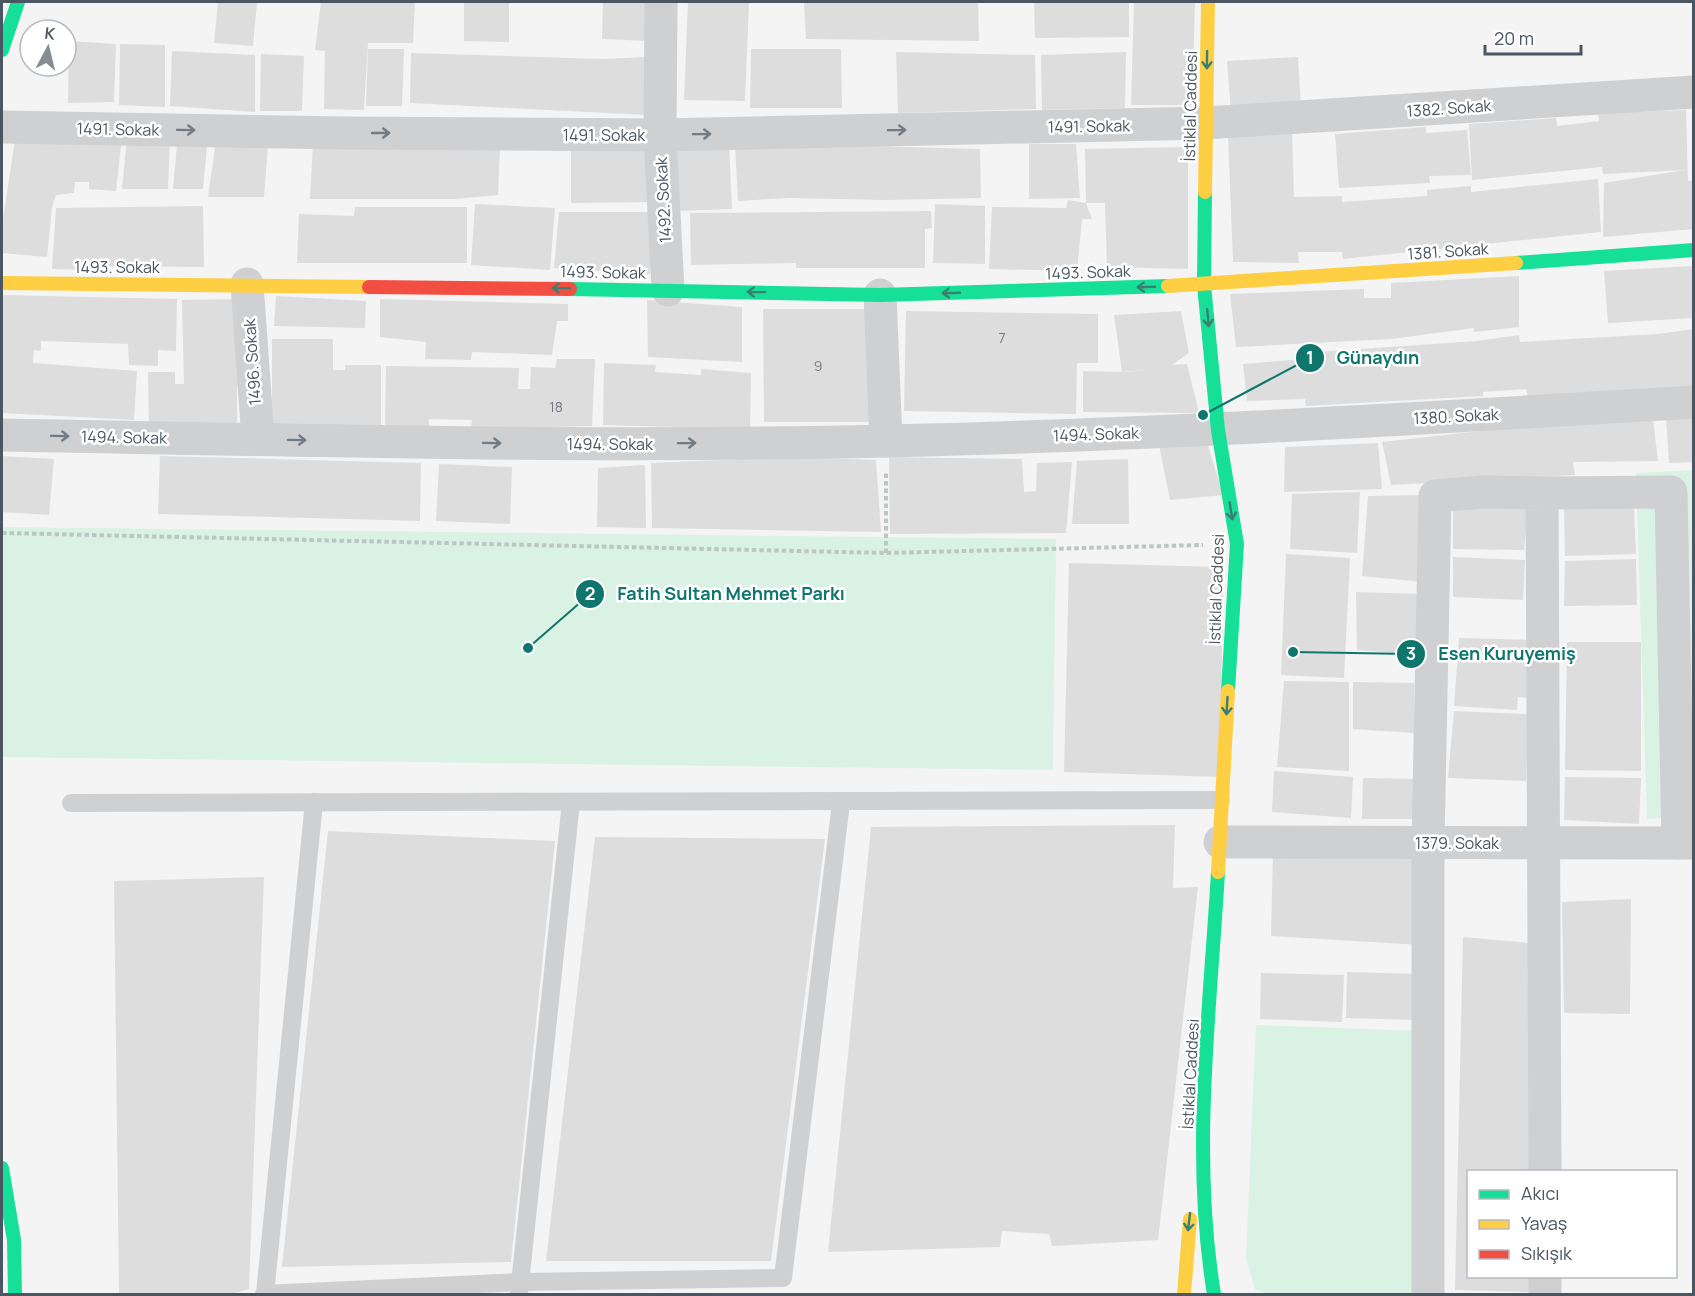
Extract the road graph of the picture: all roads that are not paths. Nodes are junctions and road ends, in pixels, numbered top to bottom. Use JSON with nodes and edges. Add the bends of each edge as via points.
{"nodes":[{"id":1,"x":18,"y":2,"type":"edge"},
{"id":2,"x":660,"y":2,"type":"edge"},
{"id":3,"x":1208,"y":2,"type":"edge"},
{"id":4,"x":2,"y":44,"type":"edge"},
{"id":5,"x":1694,"y":93,"type":"edge"},
{"id":6,"x":1206,"y":123,"type":"junction"},
{"id":7,"x":2,"y":127,"type":"edge"},
{"id":8,"x":660,"y":135,"type":"junction"},
{"id":9,"x":1694,"y":250,"type":"edge"},
{"id":10,"x":2,"y":283,"type":"edge"},
{"id":11,"x":247,"y":284,"type":"junction"},
{"id":12,"x":1204,"y":285,"type":"junction"},
{"id":13,"x":668,"y":290,"type":"junction"},
{"id":14,"x":880,"y":295,"type":"junction"},
{"id":15,"x":1694,"y":402,"type":"edge"},
{"id":16,"x":1218,"y":430,"type":"junction"},
{"id":17,"x":2,"y":435,"type":"edge"},
{"id":18,"x":258,"y":440,"type":"junction"},
{"id":19,"x":886,"y":441,"type":"junction"},
{"id":20,"x":1542,"y":494,"type":"junction"},
{"id":21,"x":1221,"y":800,"type":"junction"},
{"id":22,"x":314,"y":802,"type":"junction"},
{"id":23,"x":571,"y":802,"type":"junction"},
{"id":24,"x":841,"y":802,"type":"junction"},
{"id":25,"x":71,"y":803,"type":"dead end"},
{"id":26,"x":1220,"y":842,"type":"junction"},
{"id":27,"x":1544,"y":842,"type":"junction"},
{"id":28,"x":1428,"y":843,"type":"junction"},
{"id":29,"x":1685,"y":843,"type":"edge"},
{"id":30,"x":1202,"y":1143,"type":"junction"},
{"id":31,"x":2,"y":1168,"type":"edge"},
{"id":32,"x":1545,"y":1170,"type":"edge"},
{"id":33,"x":8,"y":1238,"type":"edge"},
{"id":34,"x":30,"y":1272,"type":"dead end"},
{"id":35,"x":1545,"y":1278,"type":"edge"},
{"id":36,"x":520,"y":1288,"type":"edge"},
{"id":37,"x":15,"y":1294,"type":"edge"},
{"id":38,"x":265,"y":1294,"type":"edge"},
{"id":39,"x":1184,"y":1294,"type":"edge"},
{"id":40,"x":1214,"y":1294,"type":"edge"},
{"id":41,"x":1428,"y":1294,"type":"edge"},
{"id":42,"x":1545,"y":1294,"type":"edge"}],
"edges":[{"from":1,"to":4,"type":"street"},
{"from":2,"to":8,"type":"street","name":"1492. Sokak"},
{"from":3,"to":6,"type":"street","name":"İstiklal Caddesi","one_way":true},
{"from":5,"to":6,"type":"street","name":"1382. Sokak"},
{"from":8,"to":6,"type":"street","name":"1491. Sokak","one_way":true},
{"from":6,"to":12,"type":"street","name":"İstiklal Caddesi"},
{"from":7,"to":8,"type":"street","name":"1491. Sokak","one_way":true},
{"from":8,"to":13,"type":"street","name":"1492. Sokak"},
{"from":9,"to":12,"type":"street","name":"1381. Sokak"},
{"from":10,"to":11,"type":"street","name":"1493. Sokak"},
{"from":13,"to":11,"type":"street","name":"1493. Sokak","one_way":true},
{"from":11,"to":18,"type":"street","name":"1496. Sokak"},
{"from":12,"to":14,"type":"street","name":"1493. Sokak","one_way":true},
{"from":12,"to":16,"type":"street","name":"İstiklal Caddesi","one_way":true},
{"from":14,"to":13,"type":"street","name":"1493. Sokak","one_way":true},
{"from":14,"to":19,"type":"street"},
{"from":15,"to":16,"type":"street","name":"1380. Sokak"},
{"from":16,"to":19,"type":"street","name":"1494. Sokak"},
{"from":16,"to":21,"type":"street","name":"İstiklal Caddesi","one_way":true,"via":[[1237,544]]},
{"from":17,"to":18,"type":"street","name":"1494. Sokak","one_way":true},
{"from":18,"to":19,"type":"street","name":"1494. Sokak","one_way":true,"via":[[605,444]]},
{"from":20,"to":27,"type":"street"},
{"from":20,"to":28,"type":"street","via":[[1484,492],[1435,496]]},
{"from":20,"to":29,"type":"street","via":[[1671,492]]},
{"from":21,"to":24,"type":"lane"},
{"from":21,"to":26,"type":"street","name":"İstiklal Caddesi"},
{"from":22,"to":23,"type":"lane"},
{"from":22,"to":25,"type":"lane"},
{"from":22,"to":38,"type":"lane"},
{"from":23,"to":24,"type":"lane"},
{"from":23,"to":36,"type":"lane"},
{"from":24,"to":36,"type":"lane","via":[[783,1278]]},
{"from":26,"to":28,"type":"street","name":"1379. Sokak"},
{"from":26,"to":30,"type":"street","name":"İstiklal Caddesi"},
{"from":27,"to":28,"type":"street","name":"1379. Sokak"},
{"from":27,"to":29,"type":"street","name":"1379. Sokak"},
{"from":27,"to":32,"type":"street"},
{"from":28,"to":41,"type":"street"},
{"from":30,"to":39,"type":"street","one_way":true,"via":[[1192,1200]]},
{"from":30,"to":40,"type":"street","via":[[1205,1240]]},
{"from":31,"to":33,"type":"street"},
{"from":33,"to":34,"type":"street"},
{"from":33,"to":37,"type":"street"},
{"from":35,"to":42,"type":"street"},
{"from":36,"to":38,"type":"lane"}]}
